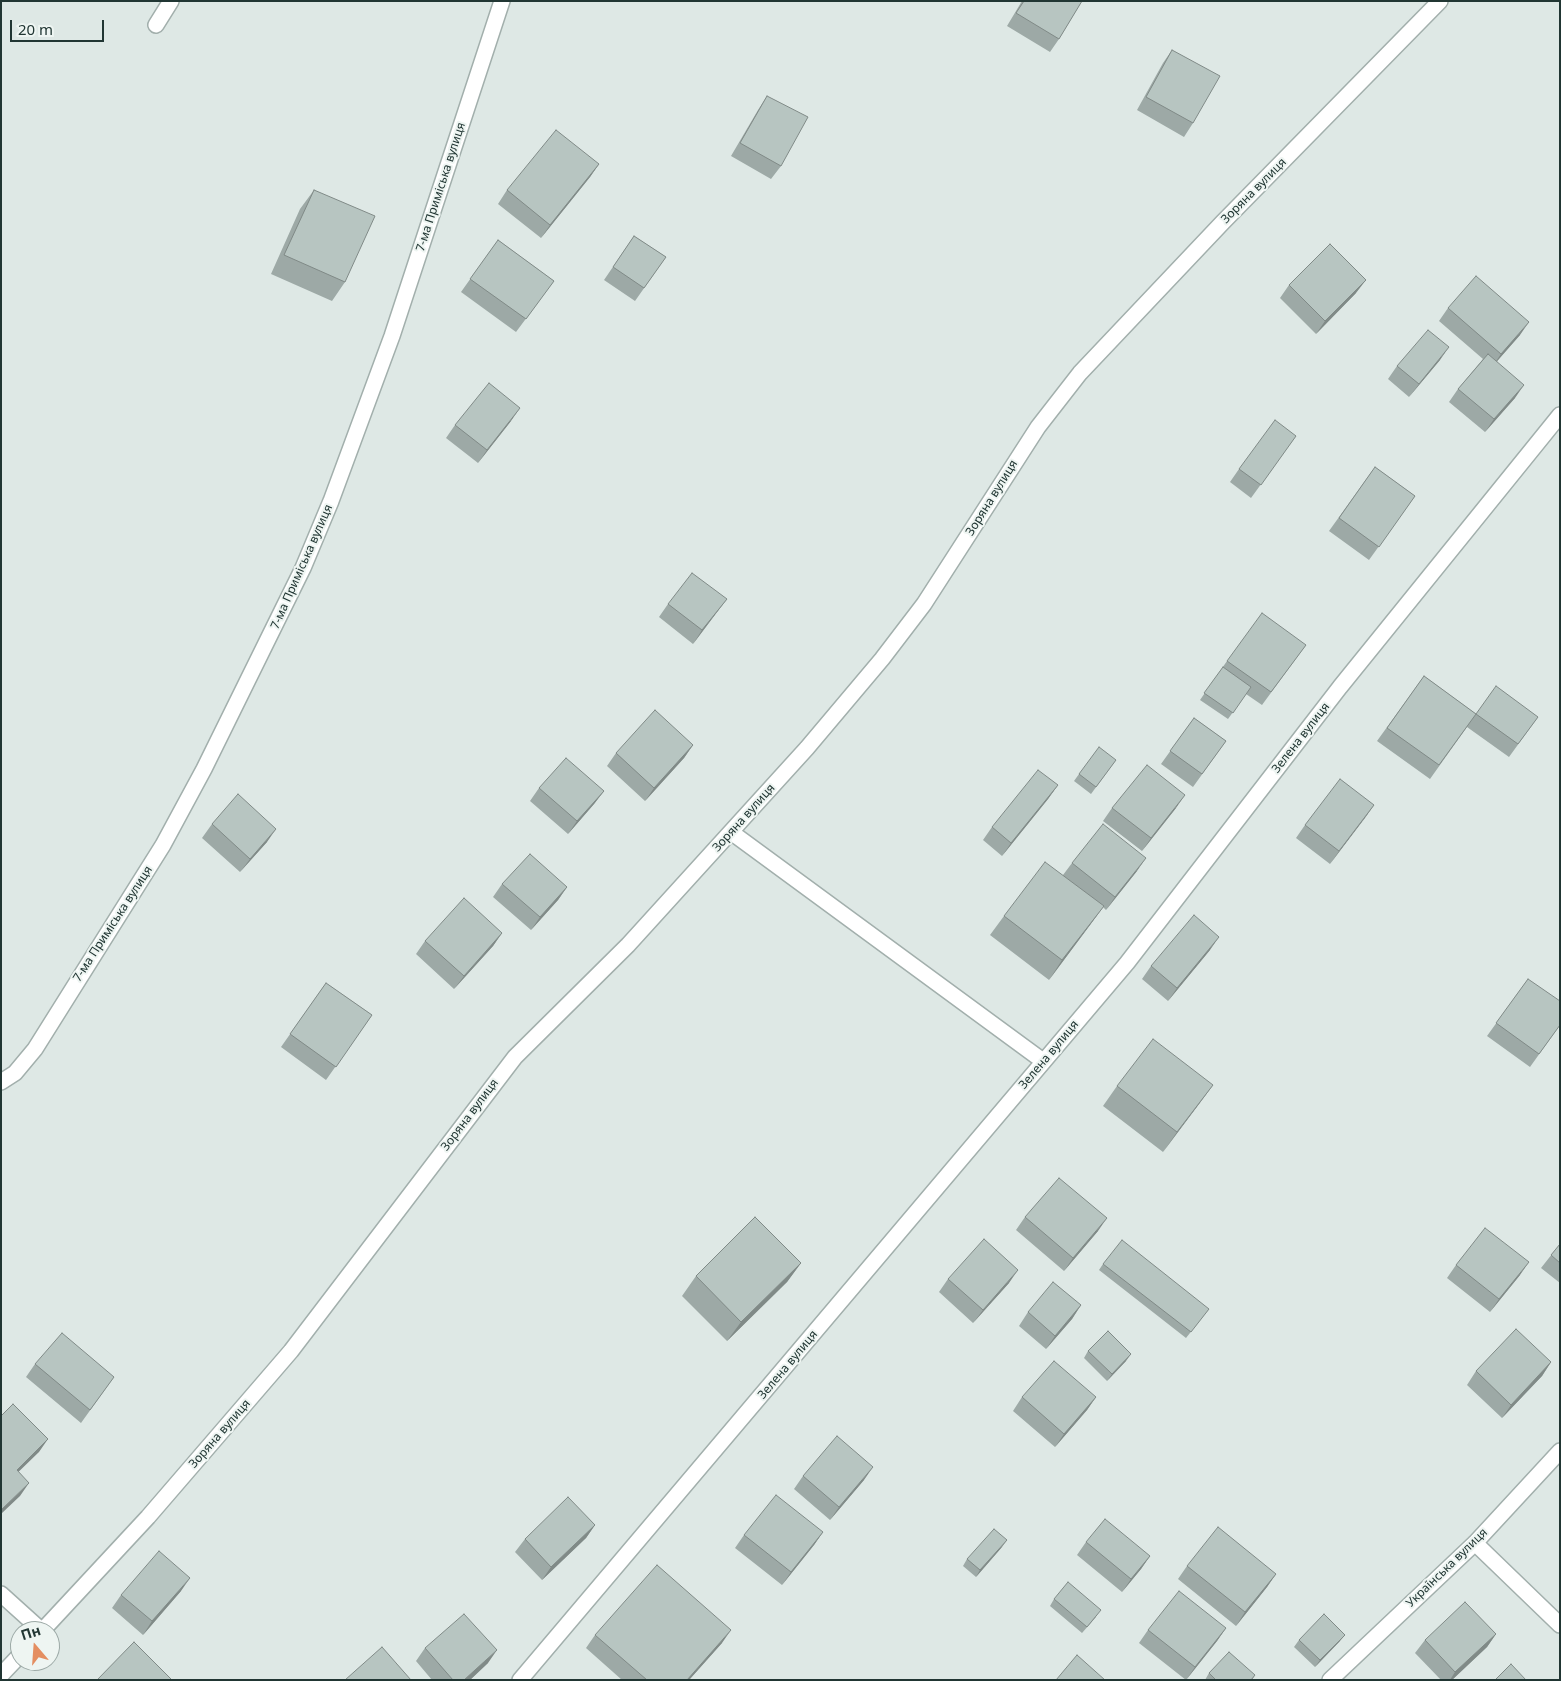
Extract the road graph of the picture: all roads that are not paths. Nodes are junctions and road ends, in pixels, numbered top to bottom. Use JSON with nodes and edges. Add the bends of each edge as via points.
{"nodes":[{"id":1,"x":171,"y":1,"type":"edge"},
{"id":2,"x":502,"y":1,"type":"edge"},
{"id":3,"x":1440,"y":1,"type":"edge"},
{"id":4,"x":156,"y":25,"type":"dead end"},
{"id":5,"x":1560,"y":415,"type":"edge"},
{"id":6,"x":731,"y":832,"type":"junction"},
{"id":7,"x":1043,"y":1062,"type":"junction"},
{"id":8,"x":1,"y":1082,"type":"edge"},
{"id":9,"x":1560,"y":1451,"type":"edge"},
{"id":10,"x":1475,"y":1543,"type":"junction"},
{"id":11,"x":1,"y":1594,"type":"edge"},
{"id":12,"x":31,"y":1621,"type":"edge"},
{"id":13,"x":51,"y":1621,"type":"edge"},
{"id":14,"x":1560,"y":1625,"type":"edge"},
{"id":15,"x":10,"y":1666,"type":"edge"},
{"id":16,"x":1,"y":1675,"type":"edge"},
{"id":17,"x":520,"y":1680,"type":"edge"},
{"id":18,"x":1330,"y":1680,"type":"edge"}],
"edges":[{"from":1,"to":4,"type":"street"},
{"from":2,"to":8,"type":"street","name":"7-ма Приміська вулиця","via":[[392,336],[303,568],[163,845],[35,1050],[15,1073]]},
{"from":3,"to":6,"type":"street","name":"Зоряна вулиця","via":[[1080,373],[1028,441],[903,632],[807,748]]},
{"from":5,"to":7,"type":"street","name":"Зелена вулиця","via":[[1340,687],[1127,962]]},
{"from":6,"to":7,"type":"street"},
{"from":6,"to":13,"type":"street","name":"Зоряна вулиця","via":[[608,966],[515,1057],[285,1358]]},
{"from":7,"to":17,"type":"street","name":"Зелена вулиця"},
{"from":9,"to":10,"type":"street","name":"Українська вулиця"},
{"from":10,"to":14,"type":"street"},
{"from":10,"to":18,"type":"street","name":"Українська вулиця"},
{"from":11,"to":12,"type":"street"},
{"from":15,"to":16,"type":"street"}]}
